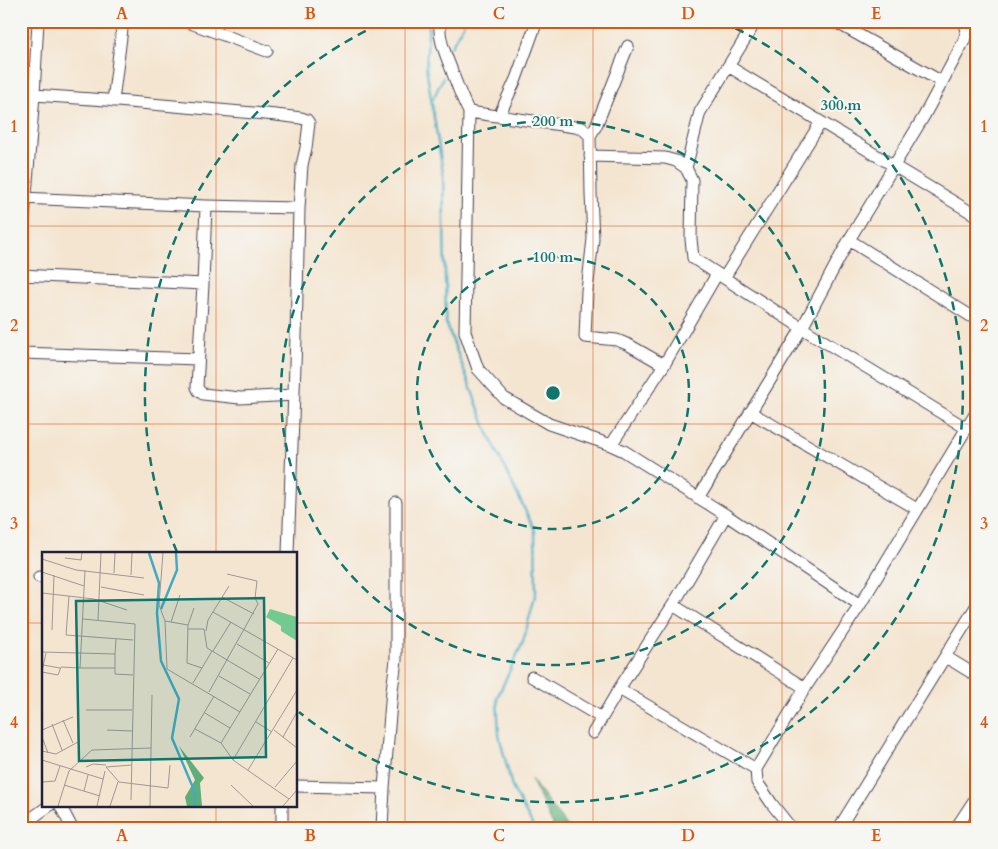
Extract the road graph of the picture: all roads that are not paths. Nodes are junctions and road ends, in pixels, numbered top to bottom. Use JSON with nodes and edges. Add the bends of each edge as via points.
{"nodes":[{"id":1,"x":38,"y":21,"type":"edge"},
{"id":2,"x":123,"y":21,"type":"edge"},
{"id":3,"x":185,"y":21,"type":"edge"},
{"id":4,"x":440,"y":21,"type":"edge"},
{"id":5,"x":537,"y":21,"type":"edge"},
{"id":6,"x":756,"y":21,"type":"edge"},
{"id":7,"x":834,"y":21,"type":"edge"},
{"id":8,"x":963,"y":21,"type":"edge"},
{"id":9,"x":628,"y":46,"type":"dead end"},
{"id":10,"x":267,"y":51,"type":"dead end"},
{"id":11,"x":728,"y":66,"type":"junction"},
{"id":12,"x":942,"y":82,"type":"junction"},
{"id":13,"x":34,"y":95,"type":"junction"},
{"id":14,"x":113,"y":101,"type":"junction"},
{"id":15,"x":469,"y":112,"type":"junction"},
{"id":16,"x":500,"y":116,"type":"junction"},
{"id":17,"x":821,"y":122,"type":"junction"},
{"id":18,"x":590,"y":136,"type":"junction"},
{"id":19,"x":590,"y":156,"type":"junction"},
{"id":20,"x":894,"y":166,"type":"junction"},
{"id":21,"x":686,"y":168,"type":"junction"},
{"id":22,"x":23,"y":198,"type":"edge"},
{"id":23,"x":206,"y":206,"type":"junction"},
{"id":24,"x":299,"y":208,"type":"junction"},
{"id":25,"x":977,"y":216,"type":"edge"},
{"id":26,"x":849,"y":240,"type":"junction"},
{"id":27,"x":21,"y":256,"type":"edge"},
{"id":28,"x":21,"y":275,"type":"edge"},
{"id":29,"x":720,"y":276,"type":"junction"},
{"id":30,"x":203,"y":284,"type":"junction"},
{"id":31,"x":977,"y":320,"type":"edge"},
{"id":32,"x":802,"y":328,"type":"junction"},
{"id":33,"x":21,"y":353,"type":"edge"},
{"id":34,"x":198,"y":359,"type":"junction"},
{"id":35,"x":664,"y":364,"type":"junction"},
{"id":36,"x":294,"y":395,"type":"junction"},
{"id":37,"x":977,"y":411,"type":"edge"},
{"id":38,"x":750,"y":412,"type":"junction"},
{"id":39,"x":966,"y":428,"type":"junction"},
{"id":40,"x":611,"y":445,"type":"junction"},
{"id":41,"x":698,"y":498,"type":"junction"},
{"id":42,"x":396,"y":503,"type":"dead end"},
{"id":43,"x":917,"y":509,"type":"junction"},
{"id":44,"x":726,"y":516,"type":"junction"},
{"id":45,"x":288,"y":552,"type":"edge"},
{"id":46,"x":673,"y":605,"type":"junction"},
{"id":47,"x":860,"y":605,"type":"junction"},
{"id":48,"x":977,"y":605,"type":"edge"},
{"id":49,"x":946,"y":656,"type":"junction"},
{"id":50,"x":977,"y":676,"type":"edge"},
{"id":51,"x":532,"y":677,"type":"dead end"},
{"id":52,"x":619,"y":688,"type":"junction"},
{"id":53,"x":805,"y":688,"type":"junction"},
{"id":54,"x":602,"y":718,"type":"junction"},
{"id":55,"x":592,"y":733,"type":"dead end"},
{"id":56,"x":756,"y":769,"type":"junction"},
{"id":57,"x":298,"y":786,"type":"edge"},
{"id":58,"x":384,"y":788,"type":"junction"},
{"id":59,"x":977,"y":796,"type":"edge"},
{"id":60,"x":49,"y":806,"type":"edge"},
{"id":61,"x":61,"y":806,"type":"edge"},
{"id":62,"x":282,"y":806,"type":"edge"},
{"id":63,"x":21,"y":826,"type":"edge"},
{"id":64,"x":72,"y":828,"type":"edge"},
{"id":65,"x":282,"y":828,"type":"edge"},
{"id":66,"x":382,"y":828,"type":"edge"},
{"id":67,"x":791,"y":828,"type":"edge"},
{"id":68,"x":839,"y":828,"type":"edge"},
{"id":69,"x":956,"y":828,"type":"edge"}],
"edges":[{"from":1,"to":13,"type":"street"},
{"from":2,"to":14,"type":"street"},
{"from":3,"to":10,"type":"street"},
{"from":4,"to":15,"type":"street","via":[[442,48]]},
{"from":5,"to":16,"type":"street"},
{"from":6,"to":11,"type":"street"},
{"from":7,"to":12,"type":"street"},
{"from":8,"to":12,"type":"street","via":[[967,29],[964,41]]},
{"from":9,"to":18,"type":"street"},
{"from":11,"to":17,"type":"street"},
{"from":11,"to":21,"type":"street","via":[[700,112]]},
{"from":12,"to":20,"type":"street"},
{"from":13,"to":14,"type":"street"},
{"from":13,"to":22,"type":"street"},
{"from":14,"to":24,"type":"street","via":[[307,120]]},
{"from":15,"to":16,"type":"street"},
{"from":15,"to":40,"type":"street","via":[[465,332],[478,369],[504,398],[549,424]]},
{"from":16,"to":18,"type":"street","via":[[582,128]]},
{"from":17,"to":20,"type":"street"},
{"from":17,"to":29,"type":"street"},
{"from":18,"to":19,"type":"street"},
{"from":19,"to":21,"type":"street","via":[[665,158]]},
{"from":19,"to":35,"type":"street","via":[[594,238],[586,291],[585,337],[629,344]]},
{"from":20,"to":25,"type":"street"},
{"from":20,"to":26,"type":"street"},
{"from":21,"to":29,"type":"street","via":[[692,180],[693,258]]},
{"from":22,"to":23,"type":"street"},
{"from":22,"to":27,"type":"street"},
{"from":23,"to":24,"type":"street"},
{"from":23,"to":30,"type":"street"},
{"from":24,"to":36,"type":"street"},
{"from":26,"to":31,"type":"street"},
{"from":26,"to":32,"type":"street"},
{"from":28,"to":30,"type":"street"},
{"from":29,"to":32,"type":"street"},
{"from":29,"to":35,"type":"street"},
{"from":30,"to":34,"type":"street"},
{"from":32,"to":38,"type":"street"},
{"from":32,"to":39,"type":"street"},
{"from":33,"to":34,"type":"street"},
{"from":34,"to":36,"type":"street","via":[[197,387],[203,394],[240,398]]},
{"from":35,"to":40,"type":"street"},
{"from":36,"to":45,"type":"street"},
{"from":37,"to":39,"type":"street"},
{"from":38,"to":41,"type":"street"},
{"from":38,"to":43,"type":"street"},
{"from":39,"to":43,"type":"street"},
{"from":40,"to":41,"type":"street"},
{"from":41,"to":44,"type":"street"},
{"from":42,"to":58,"type":"street","via":[[396,660]]},
{"from":43,"to":47,"type":"street"},
{"from":44,"to":46,"type":"street"},
{"from":44,"to":47,"type":"street"},
{"from":46,"to":52,"type":"street"},
{"from":46,"to":53,"type":"street"},
{"from":47,"to":53,"type":"street"},
{"from":48,"to":49,"type":"street"},
{"from":49,"to":50,"type":"street"},
{"from":49,"to":68,"type":"street"},
{"from":51,"to":54,"type":"street"},
{"from":52,"to":54,"type":"street"},
{"from":52,"to":56,"type":"street"},
{"from":53,"to":56,"type":"street"},
{"from":54,"to":55,"type":"street"},
{"from":56,"to":67,"type":"street","via":[[757,782]]},
{"from":57,"to":58,"type":"street"},
{"from":58,"to":66,"type":"street"},
{"from":59,"to":69,"type":"street"},
{"from":60,"to":63,"type":"street"},
{"from":61,"to":64,"type":"street"},
{"from":62,"to":65,"type":"street"}]}
